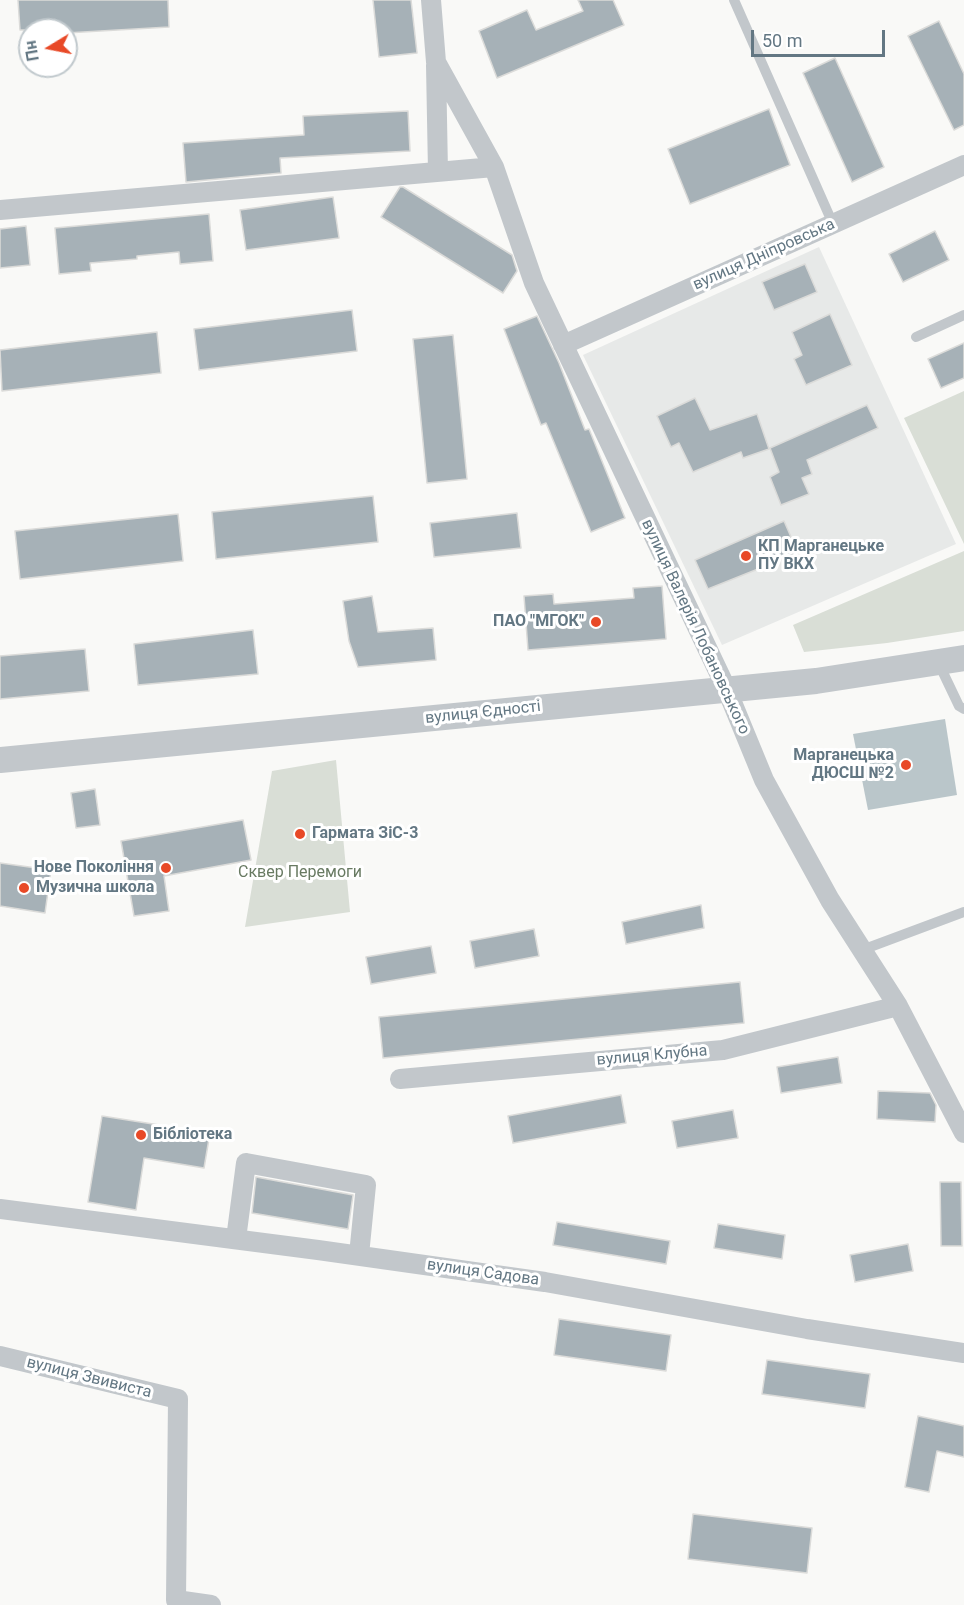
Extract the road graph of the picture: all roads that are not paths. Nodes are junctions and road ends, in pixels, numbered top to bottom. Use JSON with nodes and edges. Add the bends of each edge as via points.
{"nodes":[{"id":1,"x":430,"y":0,"type":"edge"},
{"id":2,"x":734,"y":0,"type":"edge"},
{"id":3,"x":436,"y":62,"type":"junction"},
{"id":4,"x":964,"y":165,"type":"edge"},
{"id":5,"x":494,"y":167,"type":"junction"},
{"id":6,"x":438,"y":172,"type":"junction"},
{"id":7,"x":0,"y":210,"type":"edge"},
{"id":8,"x":832,"y":224,"type":"junction"},
{"id":9,"x":964,"y":315,"type":"edge"},
{"id":10,"x":916,"y":337,"type":"dead end"},
{"id":11,"x":563,"y":345,"type":"junction"},
{"id":12,"x":964,"y":658,"type":"edge"},
{"id":13,"x":938,"y":662,"type":"junction"},
{"id":14,"x":728,"y":690,"type":"junction"},
{"id":15,"x":964,"y":709,"type":"edge"},
{"id":16,"x":0,"y":760,"type":"edge"},
{"id":17,"x":964,"y":912,"type":"edge"},
{"id":18,"x":862,"y":950,"type":"junction"},
{"id":19,"x":898,"y":1006,"type":"junction"},
{"id":20,"x":400,"y":1079,"type":"dead end"},
{"id":21,"x":964,"y":1133,"type":"edge"},
{"id":22,"x":0,"y":1209,"type":"edge"},
{"id":23,"x":236,"y":1239,"type":"junction"},
{"id":24,"x":359,"y":1256,"type":"junction"},
{"id":25,"x":964,"y":1353,"type":"edge"},
{"id":26,"x":0,"y":1356,"type":"edge"},
{"id":27,"x":211,"y":1605,"type":"edge"}],
"edges":[{"from":1,"to":3,"type":"street"},
{"from":2,"to":8,"type":"lane"},
{"from":3,"to":5,"type":"street","name":"вулиця Валерія Лобановського"},
{"from":3,"to":6,"type":"street"},
{"from":4,"to":8,"type":"street","name":"вулиця Дніпровська"},
{"from":5,"to":6,"type":"street"},
{"from":5,"to":11,"type":"street","name":"вулиця Валерія Лобановського","via":[[534,283]]},
{"from":6,"to":7,"type":"street"},
{"from":8,"to":11,"type":"street","name":"вулиця Дніпровська"},
{"from":9,"to":10,"type":"lane"},
{"from":11,"to":14,"type":"street","name":"вулиця Валерія Лобановського"},
{"from":12,"to":13,"type":"street","name":"вулиця Єдності"},
{"from":13,"to":14,"type":"street","name":"вулиця Єдності"},
{"from":13,"to":15,"type":"lane"},
{"from":14,"to":16,"type":"street","name":"вулиця Єдності"},
{"from":14,"to":18,"type":"street","name":"вулиця Валерія Лобановського","via":[[764,780]]},
{"from":17,"to":18,"type":"lane"},
{"from":18,"to":19,"type":"street","name":"вулиця Валерія Лобановського"},
{"from":19,"to":20,"type":"street","name":"вулиця Клубна","via":[[723,1050]]},
{"from":19,"to":21,"type":"street","name":"вулиця Валерія Лобановського"},
{"from":22,"to":23,"type":"street","name":"вулиця Садова"},
{"from":23,"to":24,"type":"street","name":"вулиця Садова"},
{"from":23,"to":24,"type":"street","via":[[246,1163],[366,1185]]},
{"from":24,"to":25,"type":"street","name":"вулиця Садова","via":[[545,1282]]},
{"from":26,"to":27,"type":"street","name":"вулиця Звивиста","via":[[178,1400],[177,1600]]}]}
